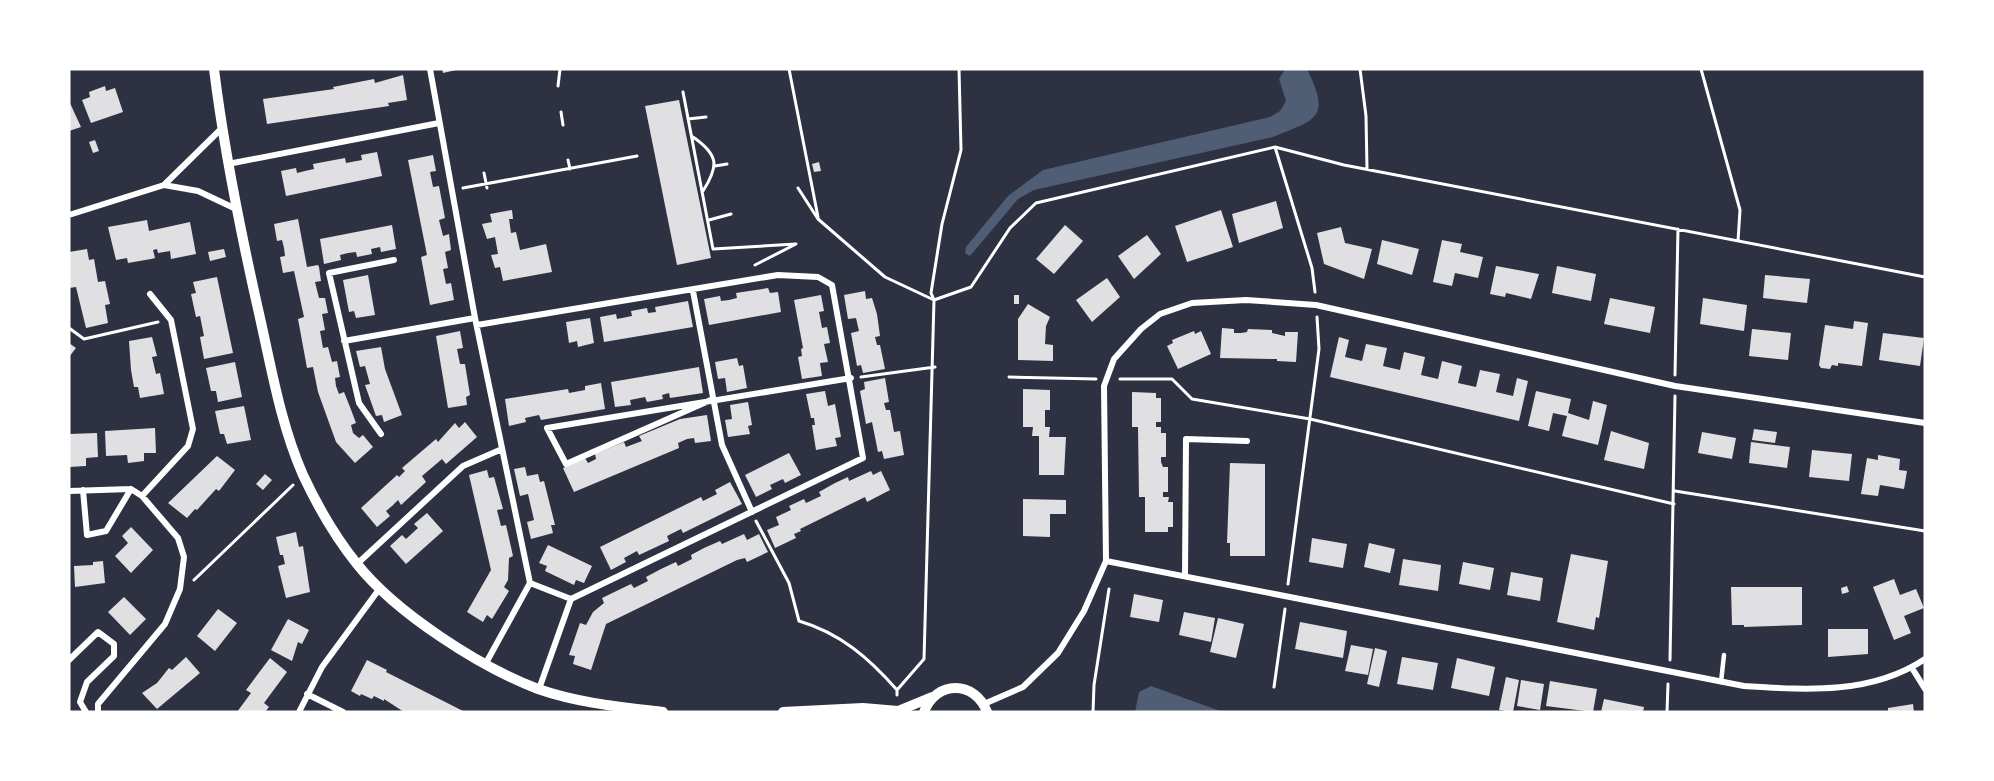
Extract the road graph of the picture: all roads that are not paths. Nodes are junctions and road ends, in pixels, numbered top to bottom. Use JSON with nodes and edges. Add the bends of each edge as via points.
{"nodes":[{"id":1,"x":214,"y":69,"type":"edge"},
{"id":2,"x":429,"y":69,"type":"edge"},
{"id":3,"x":440,"y":123,"type":"junction"},
{"id":4,"x":221,"y":129,"type":"junction"},
{"id":5,"x":228,"y":164,"type":"junction"},
{"id":6,"x":164,"y":185,"type":"junction"},
{"id":7,"x":236,"y":209,"type":"junction"},
{"id":8,"x":69,"y":215,"type":"edge"},
{"id":9,"x":394,"y":260,"type":"dead end"},
{"id":10,"x":693,"y":291,"type":"junction"},
{"id":11,"x":150,"y":294,"type":"dead end"},
{"id":12,"x":476,"y":322,"type":"junction"},
{"id":13,"x":344,"y":341,"type":"junction"},
{"id":14,"x":850,"y":378,"type":"junction"},
{"id":15,"x":713,"y":399,"type":"junction"},
{"id":16,"x":1925,"y":423,"type":"edge"},
{"id":17,"x":381,"y":435,"type":"dead end"},
{"id":18,"x":1247,"y":441,"type":"dead end"},
{"id":19,"x":502,"y":449,"type":"junction"},
{"id":20,"x":131,"y":489,"type":"junction"},
{"id":21,"x":83,"y":490,"type":"junction"},
{"id":22,"x":69,"y":491,"type":"edge"},
{"id":23,"x":142,"y":496,"type":"junction"},
{"id":24,"x":752,"y":512,"type":"junction"},
{"id":25,"x":1106,"y":561,"type":"junction"},
{"id":26,"x":357,"y":564,"type":"junction"},
{"id":27,"x":1185,"y":576,"type":"junction"},
{"id":28,"x":530,"y":583,"type":"junction"},
{"id":29,"x":380,"y":588,"type":"junction"},
{"id":30,"x":571,"y":599,"type":"junction"},
{"id":31,"x":1724,"y":655,"type":"dead end"},
{"id":32,"x":1925,"y":659,"type":"edge"},
{"id":33,"x":69,"y":660,"type":"edge"},
{"id":34,"x":486,"y":663,"type":"junction"},
{"id":35,"x":1912,"y":668,"type":"junction"},
{"id":36,"x":1721,"y":682,"type":"junction"},
{"id":37,"x":538,"y":689,"type":"junction"},
{"id":38,"x":1925,"y":689,"type":"edge"},
{"id":39,"x":308,"y":694,"type":"junction"},
{"id":40,"x":932,"y":697,"type":"junction"},
{"id":41,"x":986,"y":708,"type":"edge"},
{"id":42,"x":899,"y":711,"type":"edge"},
{"id":43,"x":86,"y":712,"type":"edge"},
{"id":44,"x":98,"y":712,"type":"edge"},
{"id":45,"x":298,"y":712,"type":"edge"},
{"id":46,"x":343,"y":712,"type":"edge"},
{"id":47,"x":663,"y":712,"type":"edge"},
{"id":48,"x":783,"y":712,"type":"edge"},
{"id":49,"x":924,"y":712,"type":"edge"}],
"edges":[{"from":1,"to":4,"type":"street"},
{"from":2,"to":3,"type":"street"},
{"from":3,"to":5,"type":"street"},
{"from":3,"to":12,"type":"street"},
{"from":4,"to":5,"type":"street"},
{"from":4,"to":6,"type":"street"},
{"from":5,"to":7,"type":"street"},
{"from":6,"to":7,"type":"street","via":[[198,191]]},
{"from":6,"to":8,"type":"street"},
{"from":7,"to":26,"type":"street","via":[[283,418],[303,475]]},
{"from":9,"to":13,"type":"street","via":[[328,273]]},
{"from":10,"to":12,"type":"street"},
{"from":10,"to":14,"type":"street","via":[[778,275],[818,277],[832,285]]},
{"from":10,"to":15,"type":"street"},
{"from":11,"to":23,"type":"street","via":[[171,320],[193,429],[188,446]]},
{"from":12,"to":13,"type":"street"},
{"from":12,"to":19,"type":"street"},
{"from":13,"to":17,"type":"street","via":[[359,403]]},
{"from":14,"to":15,"type":"street"},
{"from":14,"to":24,"type":"street","via":[[863,458]]},
{"from":15,"to":15,"type":"street","via":[[702,401],[547,428],[566,464]]},
{"from":15,"to":24,"type":"street","via":[[722,445]]},
{"from":16,"to":25,"type":"street","via":[[1675,386],[1316,305],[1246,300],[1192,303],[1160,314],[1141,329],[1114,359],[1104,386]]},
{"from":18,"to":27,"type":"street","via":[[1186,439]]},
{"from":19,"to":26,"type":"street","via":[[463,466]]},
{"from":19,"to":28,"type":"street"},
{"from":20,"to":21,"type":"street"},
{"from":20,"to":21,"type":"street","via":[[106,531],[87,535]]},
{"from":20,"to":23,"type":"street"},
{"from":21,"to":22,"type":"street"},
{"from":23,"to":44,"type":"street","via":[[178,538],[184,557],[180,589],[165,624],[98,704]]},
{"from":24,"to":30,"type":"street"},
{"from":25,"to":27,"type":"street"},
{"from":25,"to":41,"type":"street","via":[[1084,611],[1059,653],[1023,687]]},
{"from":26,"to":29,"type":"street"},
{"from":27,"to":36,"type":"street"},
{"from":28,"to":30,"type":"street"},
{"from":28,"to":34,"type":"street"},
{"from":29,"to":34,"type":"street","via":[[423,625]]},
{"from":29,"to":39,"type":"street","via":[[322,667]]},
{"from":30,"to":37,"type":"street"},
{"from":31,"to":36,"type":"lane"},
{"from":32,"to":35,"type":"street"},
{"from":33,"to":43,"type":"street","via":[[98,632],[114,644],[114,656],[87,682],[80,702]]},
{"from":34,"to":37,"type":"street"},
{"from":35,"to":36,"type":"street","via":[[1864,685],[1812,690]]},
{"from":35,"to":38,"type":"street"},
{"from":37,"to":47,"type":"street","via":[[605,705]]},
{"from":39,"to":45,"type":"street"},
{"from":39,"to":46,"type":"street"},
{"from":40,"to":41,"type":"street","via":[[947,688],[964,688]]},
{"from":40,"to":42,"type":"street"},
{"from":40,"to":49,"type":"street"},
{"from":42,"to":48,"type":"street","via":[[864,708]]}]}
